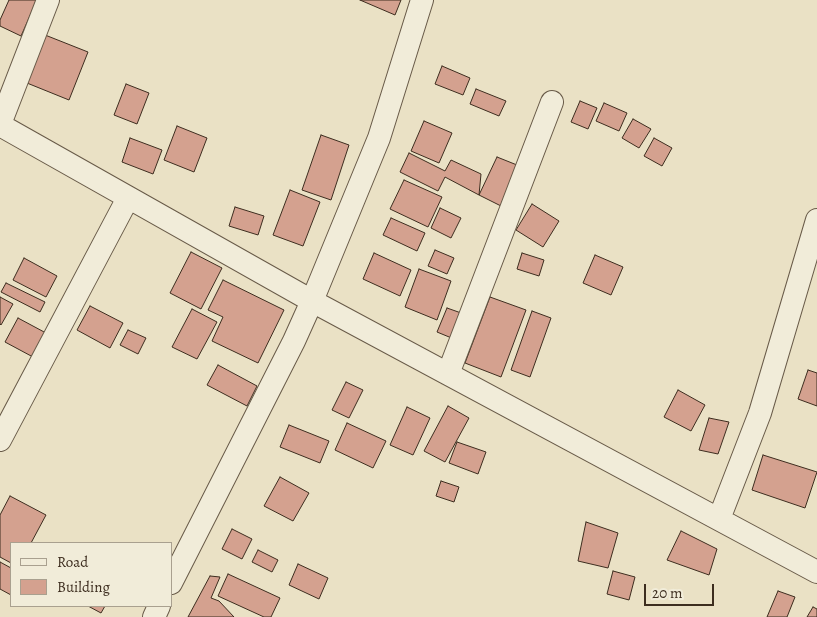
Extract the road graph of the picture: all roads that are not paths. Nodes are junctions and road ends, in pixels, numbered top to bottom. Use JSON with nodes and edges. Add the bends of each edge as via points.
{"nodes":[{"id":1,"x":48,"y":0,"type":"edge"},
{"id":2,"x":422,"y":0,"type":"edge"},
{"id":3,"x":552,"y":102,"type":"dead end"},
{"id":4,"x":0,"y":124,"type":"edge"},
{"id":5,"x":128,"y":198,"type":"junction"},
{"id":6,"x":817,"y":220,"type":"edge"},
{"id":7,"x":312,"y":301,"type":"junction"},
{"id":8,"x":448,"y":374,"type":"junction"},
{"id":9,"x":0,"y":440,"type":"edge"},
{"id":10,"x":719,"y":519,"type":"junction"},
{"id":11,"x":817,"y":572,"type":"edge"},
{"id":12,"x":172,"y":580,"type":"edge"}],
"edges":[{"from":1,"to":4,"type":"street"},
{"from":2,"to":7,"type":"street","via":[[379,138]]},
{"from":3,"to":8,"type":"street"},
{"from":4,"to":5,"type":"street"},
{"from":5,"to":7,"type":"street"},
{"from":5,"to":9,"type":"street"},
{"from":6,"to":10,"type":"street","via":[[760,413]]},
{"from":7,"to":8,"type":"street"},
{"from":7,"to":12,"type":"street"},
{"from":8,"to":10,"type":"street"},
{"from":10,"to":11,"type":"street"}]}
